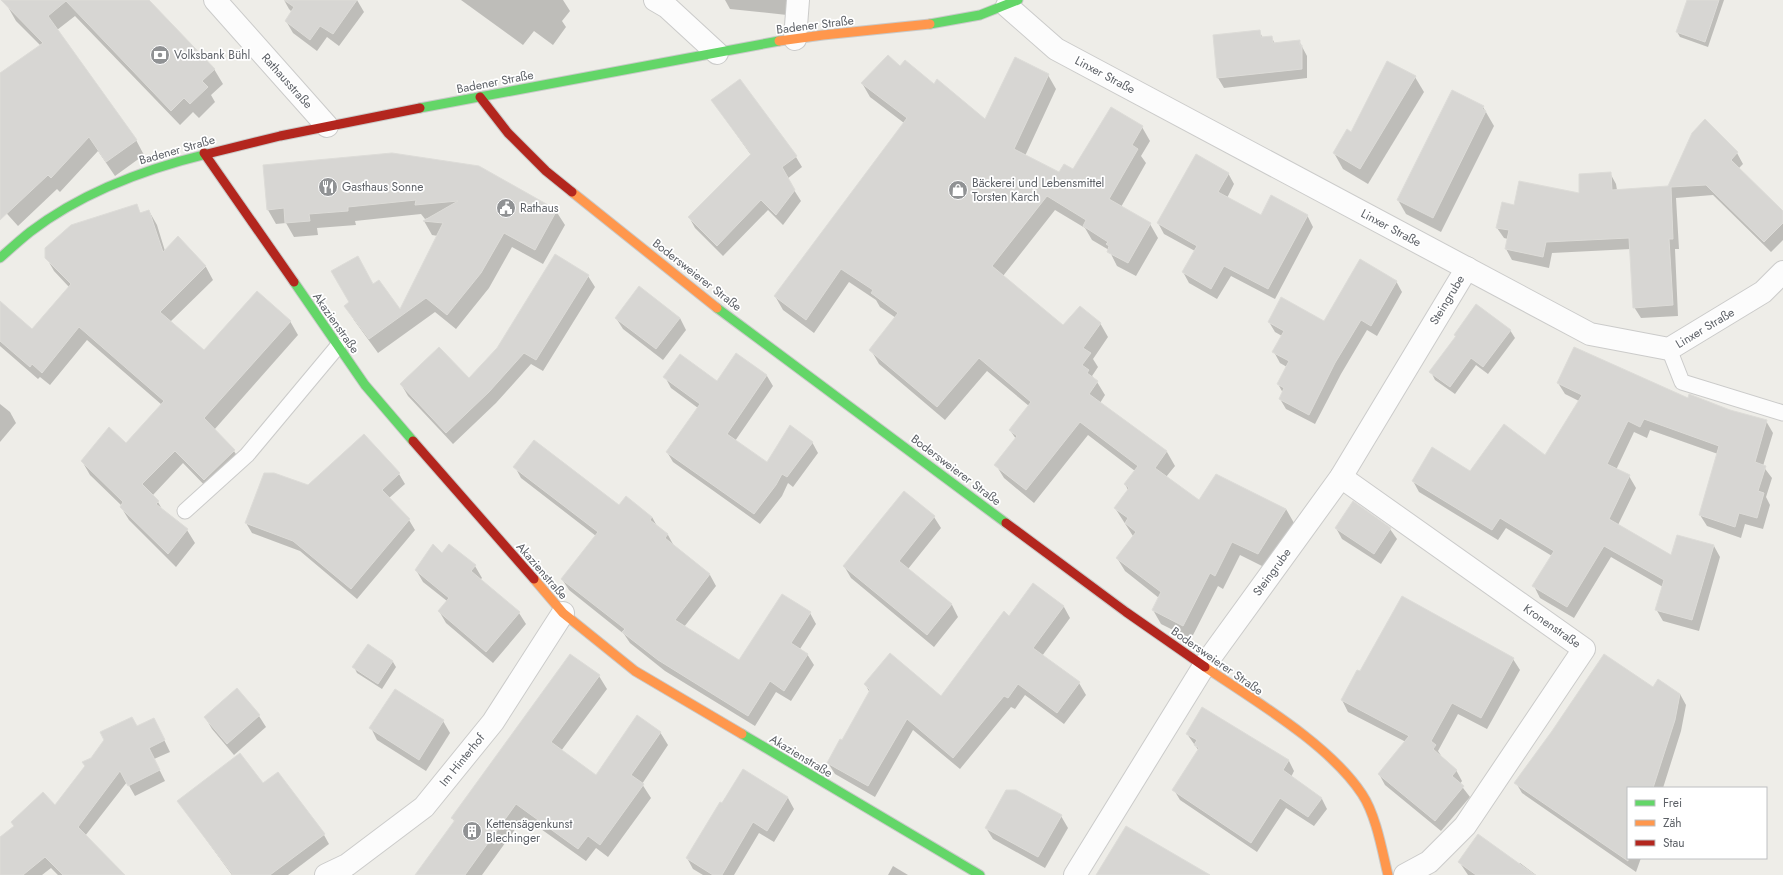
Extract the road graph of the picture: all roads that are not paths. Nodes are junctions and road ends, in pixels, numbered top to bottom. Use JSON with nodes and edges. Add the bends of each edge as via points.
{"nodes":[{"id":1,"x":215,"y":0,"type":"edge"},
{"id":2,"x":655,"y":0,"type":"edge"},
{"id":3,"x":798,"y":0,"type":"edge"},
{"id":4,"x":1013,"y":3,"type":"edge"},
{"id":5,"x":795,"y":39,"type":"junction"},
{"id":6,"x":716,"y":53,"type":"junction"},
{"id":7,"x":480,"y":97,"type":"junction"},
{"id":8,"x":327,"y":126,"type":"junction"},
{"id":9,"x":204,"y":153,"type":"junction"},
{"id":10,"x":0,"y":258,"type":"edge"},
{"id":11,"x":1467,"y":268,"type":"junction"},
{"id":12,"x":1783,"y":272,"type":"edge"},
{"id":13,"x":338,"y":346,"type":"junction"},
{"id":14,"x":1669,"y":349,"type":"junction"},
{"id":15,"x":1783,"y":413,"type":"edge"},
{"id":16,"x":1341,"y":476,"type":"junction"},
{"id":17,"x":185,"y":511,"type":"dead end"},
{"id":18,"x":563,"y":613,"type":"junction"},
{"id":19,"x":1204,"y":666,"type":"junction"},
{"id":20,"x":326,"y":875,"type":"edge"},
{"id":21,"x":980,"y":875,"type":"edge"},
{"id":22,"x":1075,"y":875,"type":"edge"},
{"id":23,"x":1388,"y":875,"type":"edge"},
{"id":24,"x":1405,"y":875,"type":"edge"}],
"edges":[{"from":1,"to":8,"type":"street","name":"Rathausstraße"},
{"from":2,"to":6,"type":"street","via":[[667,7]]},
{"from":3,"to":5,"type":"street"},
{"from":4,"to":5,"type":"street","name":"Badener Straße","via":[[956,21]]},
{"from":4,"to":11,"type":"street","name":"Linxer Straße","via":[[1056,49]]},
{"from":5,"to":6,"type":"street","name":"Badener Straße"},
{"from":6,"to":7,"type":"street","name":"Badener Straße"},
{"from":7,"to":8,"type":"street","name":"Badener Straße"},
{"from":7,"to":19,"type":"street","name":"Bodersweierer Straße","via":[[508,133],[546,170],[714,305],[1119,607]]},
{"from":8,"to":9,"type":"street","name":"Badener Straße"},
{"from":9,"to":10,"type":"street","name":"Badener Straße","via":[[145,171],[96,192],[56,213],[16,242]]},
{"from":9,"to":13,"type":"street","name":"Akazienstraße"},
{"from":11,"to":14,"type":"street","name":"Linxer Straße","via":[[1590,334]]},
{"from":11,"to":16,"type":"street","name":"Steingrube"},
{"from":12,"to":14,"type":"street","name":"Linxer Straße","via":[[1764,292]]},
{"from":13,"to":17,"type":"lane","via":[[247,455]]},
{"from":13,"to":18,"type":"street","name":"Akazienstraße","via":[[364,385]]},
{"from":14,"to":15,"type":"lane","via":[[1682,382]]},
{"from":16,"to":19,"type":"street","name":"Steingrube"},
{"from":16,"to":24,"type":"street","name":"Kronenstraße","via":[[1584,649],[1465,826],[1429,862]]},
{"from":18,"to":20,"type":"street","name":"Im Hinterhof","via":[[493,722],[424,807],[347,865]]},
{"from":18,"to":21,"type":"street","name":"Akazienstraße","via":[[635,671]]},
{"from":19,"to":22,"type":"street","name":"Steingrube"},
{"from":19,"to":23,"type":"street","name":"Bodersweierer Straße","via":[[1318,747],[1354,782],[1376,826]]}]}
